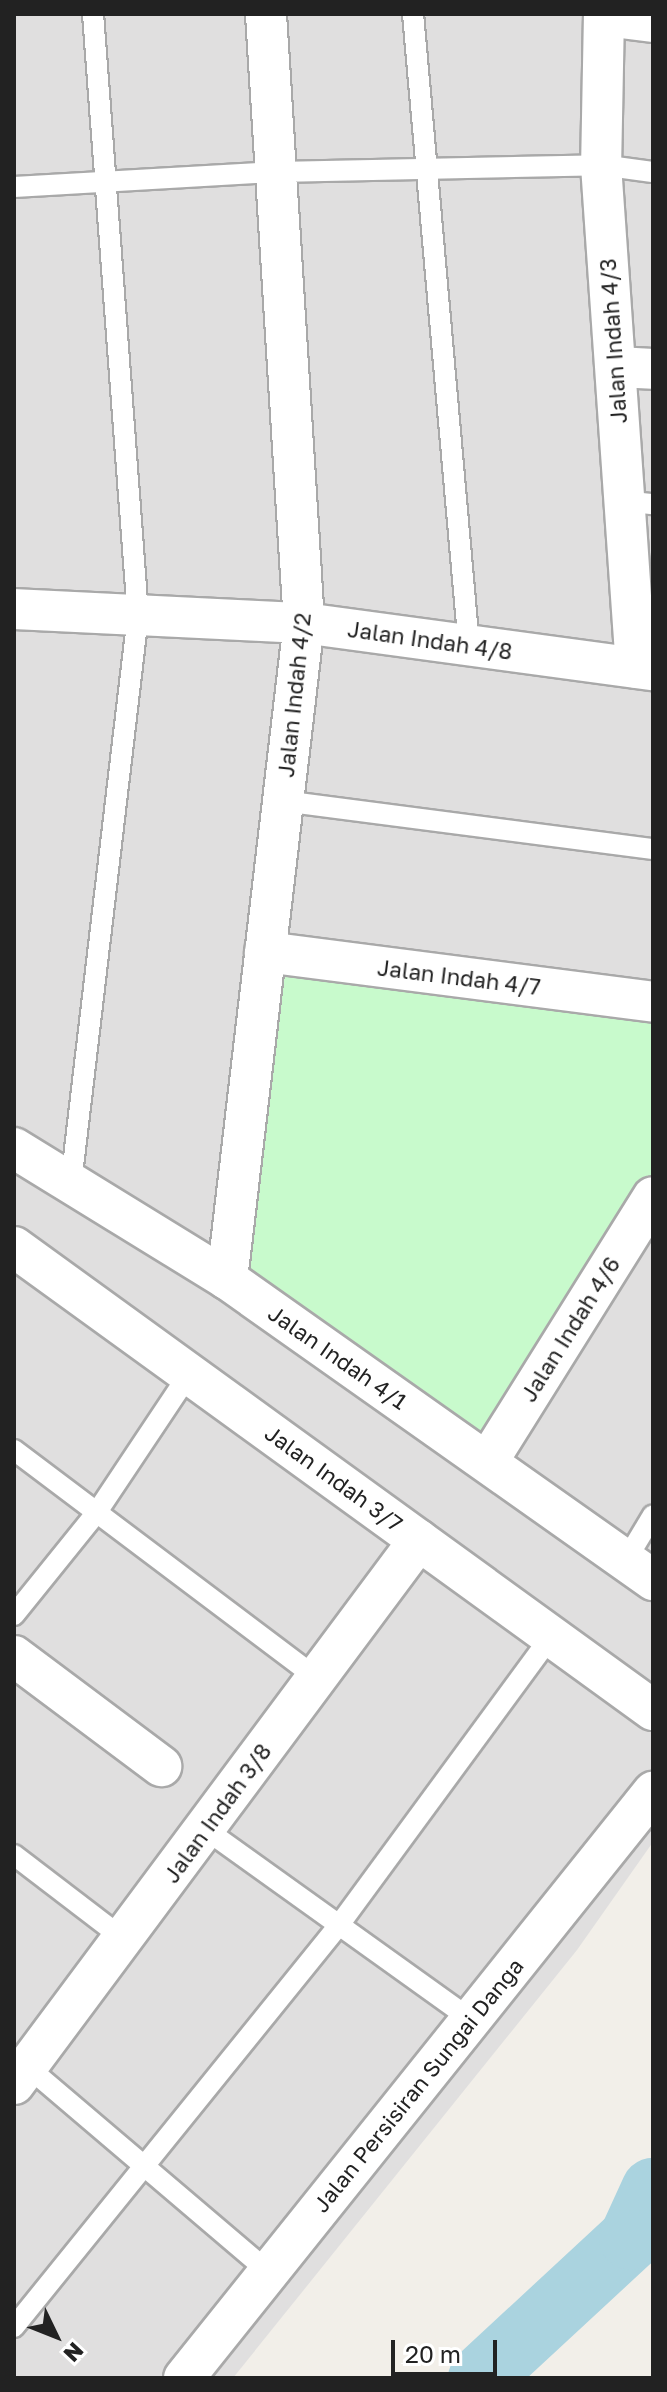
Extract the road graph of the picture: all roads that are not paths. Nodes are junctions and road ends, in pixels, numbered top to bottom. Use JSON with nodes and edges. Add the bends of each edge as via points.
{"nodes":[{"id":1,"x":93,"y":14,"type":"edge"},
{"id":2,"x":266,"y":14,"type":"edge"},
{"id":3,"x":413,"y":14,"type":"edge"},
{"id":4,"x":604,"y":15,"type":"edge"},
{"id":5,"x":653,"y":22,"type":"edge"},
{"id":6,"x":601,"y":165,"type":"junction"},
{"id":7,"x":423,"y":169,"type":"junction"},
{"id":8,"x":277,"y":172,"type":"junction"},
{"id":9,"x":653,"y":172,"type":"edge"},
{"id":10,"x":105,"y":182,"type":"junction"},
{"id":11,"x":14,"y":187,"type":"edge"},
{"id":12,"x":635,"y":368,"type":"edge"},
{"id":13,"x":638,"y":502,"type":"edge"},
{"id":14,"x":14,"y":609,"type":"edge"},
{"id":15,"x":138,"y":615,"type":"junction"},
{"id":16,"x":304,"y":623,"type":"junction"},
{"id":17,"x":469,"y":646,"type":"junction"},
{"id":18,"x":645,"y":669,"type":"edge"},
{"id":19,"x":283,"y":801,"type":"junction"},
{"id":20,"x":653,"y":849,"type":"edge"},
{"id":21,"x":265,"y":952,"type":"junction"},
{"id":22,"x":653,"y":1002,"type":"edge"},
{"id":23,"x":14,"y":1148,"type":"edge"},
{"id":24,"x":71,"y":1183,"type":"junction"},
{"id":25,"x":653,"y":1197,"type":"edge"},
{"id":26,"x":14,"y":1247,"type":"edge"},
{"id":27,"x":227,"y":1279,"type":"junction"},
{"id":28,"x":189,"y":1374,"type":"junction"},
{"id":29,"x":14,"y":1450,"type":"edge"},
{"id":30,"x":488,"y":1461,"type":"junction"},
{"id":31,"x":97,"y":1512,"type":"junction"},
{"id":32,"x":653,"y":1515,"type":"edge"},
{"id":33,"x":419,"y":1540,"type":"junction"},
{"id":34,"x":639,"y":1570,"type":"edge"},
{"id":35,"x":14,"y":1615,"type":"edge"},
{"id":36,"x":551,"y":1636,"type":"junction"},
{"id":37,"x":14,"y":1656,"type":"edge"},
{"id":38,"x":317,"y":1678,"type":"junction"},
{"id":39,"x":653,"y":1710,"type":"edge"},
{"id":40,"x":161,"y":1766,"type":"dead end"},
{"id":41,"x":653,"y":1792,"type":"edge"},
{"id":42,"x":205,"y":1829,"type":"junction"},
{"id":43,"x":14,"y":1855,"type":"edge"},
{"id":44,"x":339,"y":1925,"type":"junction"},
{"id":45,"x":124,"y":1939,"type":"junction"},
{"id":46,"x":470,"y":2019,"type":"junction"},
{"id":47,"x":19,"y":2069,"type":"edge"},
{"id":48,"x":145,"y":2166,"type":"junction"},
{"id":49,"x":269,"y":2272,"type":"junction"},
{"id":50,"x":14,"y":2327,"type":"edge"},
{"id":51,"x":184,"y":2378,"type":"edge"}],
"edges":[{"from":1,"to":10,"type":"lane"},
{"from":2,"to":8,"type":"street","name":"Jalan Indah 4/2"},
{"from":3,"to":7,"type":"lane"},
{"from":4,"to":5,"type":"street"},
{"from":4,"to":6,"type":"street","name":"Jalan Indah 4/3"},
{"from":6,"to":7,"type":"lane"},
{"from":6,"to":9,"type":"lane"},
{"from":6,"to":12,"type":"street","name":"Jalan Indah 4/3"},
{"from":7,"to":8,"type":"lane"},
{"from":7,"to":17,"type":"lane"},
{"from":8,"to":10,"type":"lane"},
{"from":8,"to":16,"type":"street","name":"Jalan Indah 4/2"},
{"from":10,"to":11,"type":"lane"},
{"from":10,"to":15,"type":"lane"},
{"from":12,"to":13,"type":"street","name":"Jalan Indah 4/3"},
{"from":13,"to":18,"type":"street","name":"Jalan Indah 4/3"},
{"from":14,"to":15,"type":"street","name":"Jalan Indah 4/8"},
{"from":15,"to":16,"type":"street","name":"Jalan Indah 4/8"},
{"from":15,"to":24,"type":"lane"},
{"from":16,"to":17,"type":"street","name":"Jalan Indah 4/8"},
{"from":16,"to":19,"type":"street","name":"Jalan Indah 4/2"},
{"from":17,"to":18,"type":"street","name":"Jalan Indah 4/8"},
{"from":19,"to":20,"type":"lane"},
{"from":19,"to":21,"type":"street","name":"Jalan Indah 4/2"},
{"from":21,"to":22,"type":"street","name":"Jalan Indah 4/7"},
{"from":21,"to":27,"type":"street","name":"Jalan Indah 4/2"},
{"from":23,"to":24,"type":"street","name":"Jalan Indah 4/1"},
{"from":24,"to":27,"type":"street","name":"Jalan Indah 4/1"},
{"from":25,"to":30,"type":"street","name":"Jalan Indah 4/6"},
{"from":26,"to":28,"type":"street","name":"Jalan Indah 3/7"},
{"from":27,"to":30,"type":"street","name":"Jalan Indah 4/1"},
{"from":28,"to":31,"type":"lane"},
{"from":28,"to":33,"type":"street","name":"Jalan Indah 3/7"},
{"from":29,"to":31,"type":"lane"},
{"from":30,"to":34,"type":"street","name":"Jalan Indah 4/1"},
{"from":31,"to":35,"type":"lane"},
{"from":31,"to":38,"type":"lane"},
{"from":32,"to":34,"type":"lane"},
{"from":33,"to":36,"type":"street","name":"Jalan Indah 3/7"},
{"from":33,"to":38,"type":"street","name":"Jalan Indah 3/8"},
{"from":36,"to":39,"type":"street","name":"Jalan Indah 3/7"},
{"from":36,"to":44,"type":"lane"},
{"from":37,"to":40,"type":"street"},
{"from":38,"to":42,"type":"street","name":"Jalan Indah 3/8"},
{"from":41,"to":46,"type":"street","name":"Jalan Persisiran Sungai Danga"},
{"from":42,"to":44,"type":"lane"},
{"from":42,"to":45,"type":"street","name":"Jalan Indah 3/8"},
{"from":43,"to":45,"type":"lane"},
{"from":44,"to":46,"type":"lane"},
{"from":44,"to":48,"type":"lane"},
{"from":45,"to":47,"type":"street","name":"Jalan Indah 3/8"},
{"from":46,"to":49,"type":"street","name":"Jalan Persisiran Sungai Danga"},
{"from":47,"to":48,"type":"lane"},
{"from":48,"to":49,"type":"lane"},
{"from":48,"to":50,"type":"lane"},
{"from":49,"to":51,"type":"street","name":"Jalan Persisiran Sungai Danga"}]}
